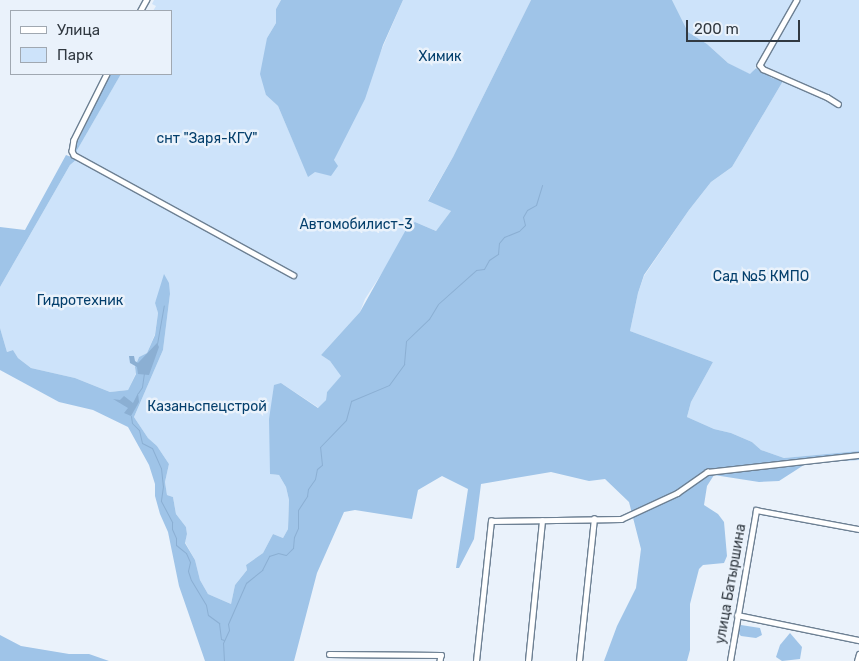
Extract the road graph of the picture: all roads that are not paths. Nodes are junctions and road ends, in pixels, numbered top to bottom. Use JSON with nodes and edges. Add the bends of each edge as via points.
{"nodes":[{"id":1,"x":797,"y":0,"type":"edge"},
{"id":2,"x":107,"y":75,"type":"edge"},
{"id":3,"x":838,"y":104,"type":"dead end"},
{"id":4,"x":293,"y":275,"type":"dead end"},
{"id":5,"x":859,"y":455,"type":"edge"},
{"id":6,"x":594,"y":519,"type":"junction"},
{"id":7,"x":542,"y":521,"type":"junction"},
{"id":8,"x":859,"y":529,"type":"edge"},
{"id":9,"x":737,"y":616,"type":"junction"},
{"id":10,"x":859,"y":640,"type":"edge"},
{"id":11,"x":329,"y":654,"type":"dead end"},
{"id":12,"x":859,"y":654,"type":"edge"},
{"id":13,"x":440,"y":661,"type":"edge"},
{"id":14,"x":476,"y":661,"type":"edge"},
{"id":15,"x":528,"y":661,"type":"edge"},
{"id":16,"x":579,"y":661,"type":"edge"},
{"id":17,"x":730,"y":661,"type":"edge"},
{"id":18,"x":857,"y":661,"type":"edge"}],
"edges":[{"from":1,"to":3,"type":"street","via":[[760,65]]},
{"from":2,"to":4,"type":"street","via":[[74,140],[74,155]]},
{"from":5,"to":6,"type":"street","via":[[707,472],[677,493],[621,519]]},
{"from":6,"to":7,"type":"street"},
{"from":6,"to":16,"type":"street"},
{"from":7,"to":14,"type":"street","via":[[491,521]]},
{"from":7,"to":15,"type":"street"},
{"from":8,"to":9,"type":"street","name":"улица Батыршина","via":[[756,510]]},
{"from":9,"to":10,"type":"street"},
{"from":9,"to":17,"type":"street","name":"улица Батыршина"},
{"from":11,"to":13,"type":"street","via":[[441,655]]},
{"from":12,"to":18,"type":"street"}]}
